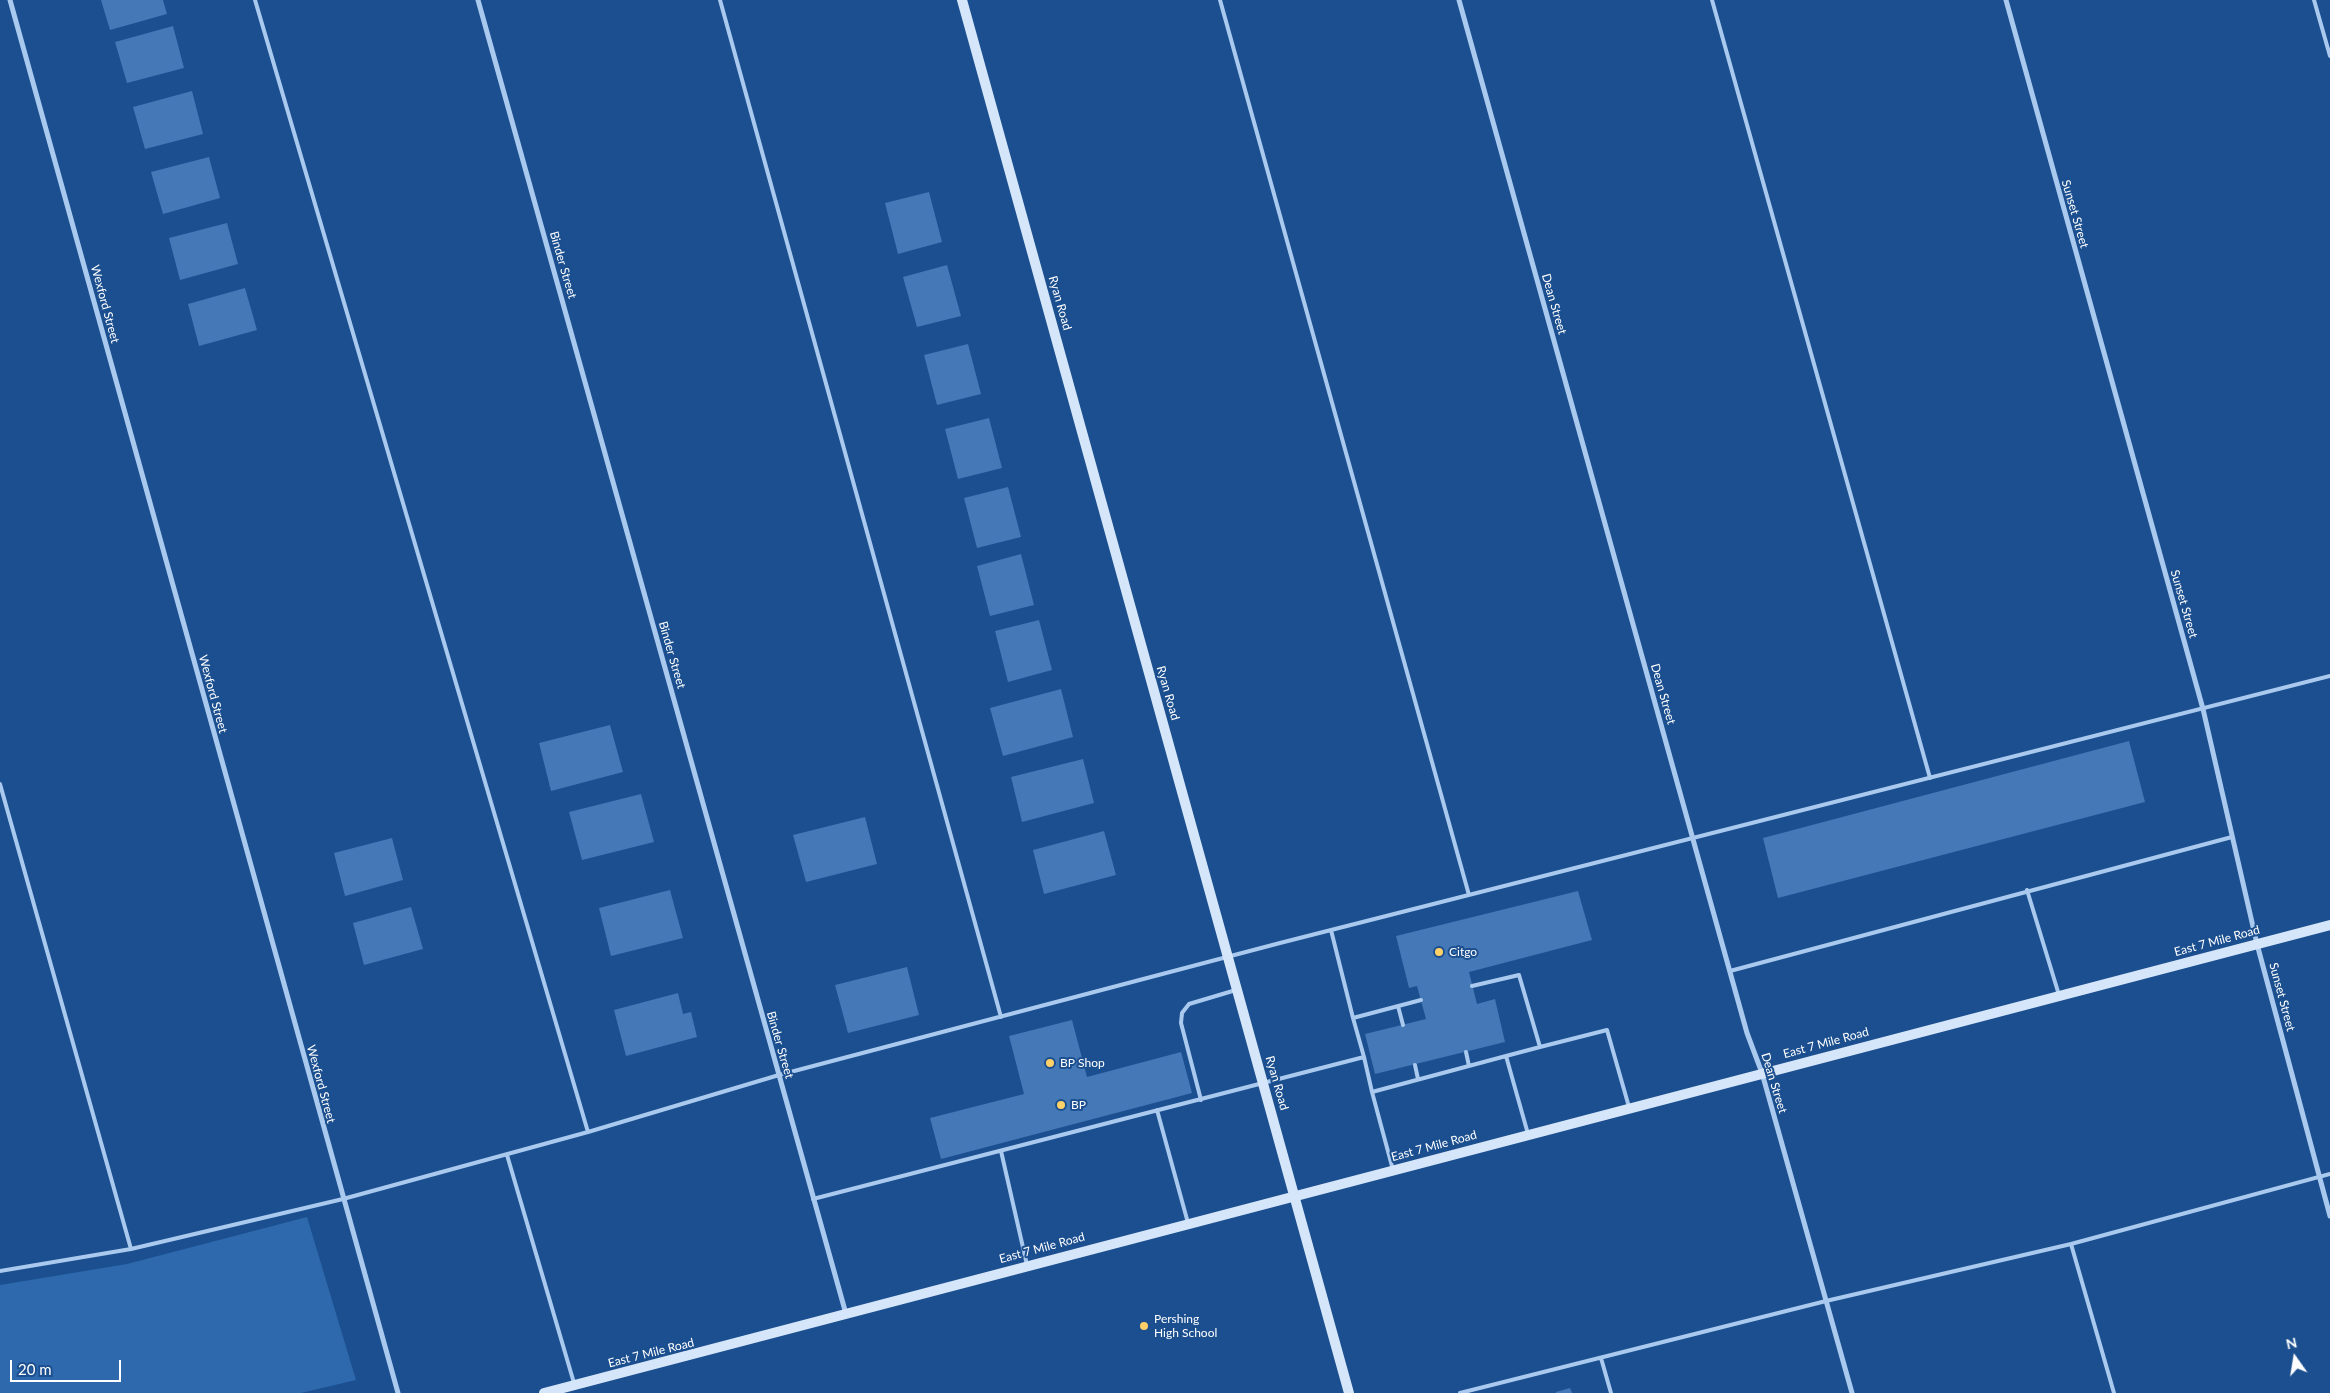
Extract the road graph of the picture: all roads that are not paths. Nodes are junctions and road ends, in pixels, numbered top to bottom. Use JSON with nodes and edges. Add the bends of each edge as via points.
{"nodes":[{"id":1,"x":10,"y":0,"type":"edge"},
{"id":2,"x":255,"y":0,"type":"edge"},
{"id":3,"x":478,"y":0,"type":"edge"},
{"id":4,"x":720,"y":0,"type":"edge"},
{"id":5,"x":962,"y":0,"type":"edge"},
{"id":6,"x":1220,"y":0,"type":"edge"},
{"id":7,"x":1458,"y":0,"type":"edge"},
{"id":8,"x":1712,"y":0,"type":"edge"},
{"id":9,"x":2006,"y":0,"type":"edge"},
{"id":10,"x":2314,"y":0,"type":"edge"},
{"id":11,"x":2330,"y":56,"type":"edge"},
{"id":12,"x":2330,"y":676,"type":"edge"},
{"id":13,"x":2203,"y":710,"type":"junction"},
{"id":14,"x":1930,"y":778,"type":"junction"},
{"id":15,"x":0,"y":784,"type":"edge"},
{"id":16,"x":2232,"y":837,"type":"junction"},
{"id":17,"x":1692,"y":838,"type":"junction"},
{"id":18,"x":2027,"y":890,"type":"junction"},
{"id":19,"x":1469,"y":895,"type":"junction"},
{"id":20,"x":2330,"y":924,"type":"edge"},
{"id":21,"x":1331,"y":930,"type":"junction"},
{"id":22,"x":2257,"y":944,"type":"junction"},
{"id":23,"x":1229,"y":957,"type":"junction"},
{"id":24,"x":1730,"y":971,"type":"junction"},
{"id":25,"x":1472,"y":986,"type":"dead end"},
{"id":26,"x":1238,"y":990,"type":"junction"},
{"id":27,"x":2059,"y":995,"type":"junction"},
{"id":28,"x":1421,"y":1000,"type":"dead end"},
{"id":29,"x":1398,"y":1006,"type":"junction"},
{"id":30,"x":1001,"y":1017,"type":"junction"},
{"id":31,"x":1353,"y":1018,"type":"junction"},
{"id":32,"x":1403,"y":1025,"type":"dead end"},
{"id":33,"x":1540,"y":1047,"type":"junction"},
{"id":34,"x":1466,"y":1052,"type":"dead end"},
{"id":35,"x":1506,"y":1056,"type":"junction"},
{"id":36,"x":1364,"y":1057,"type":"junction"},
{"id":37,"x":1415,"y":1065,"type":"dead end"},
{"id":38,"x":1469,"y":1066,"type":"junction"},
{"id":39,"x":1762,"y":1073,"type":"junction"},
{"id":40,"x":778,"y":1075,"type":"junction"},
{"id":41,"x":1418,"y":1080,"type":"junction"},
{"id":42,"x":1264,"y":1083,"type":"junction"},
{"id":43,"x":1372,"y":1092,"type":"junction"},
{"id":44,"x":1201,"y":1100,"type":"junction"},
{"id":45,"x":1629,"y":1107,"type":"junction"},
{"id":46,"x":1157,"y":1110,"type":"junction"},
{"id":47,"x":588,"y":1132,"type":"junction"},
{"id":48,"x":1528,"y":1134,"type":"junction"},
{"id":49,"x":1002,"y":1151,"type":"junction"},
{"id":50,"x":507,"y":1155,"type":"junction"},
{"id":51,"x":1393,"y":1170,"type":"junction"},
{"id":52,"x":2330,"y":1174,"type":"edge"},
{"id":53,"x":2320,"y":1177,"type":"junction"},
{"id":54,"x":1295,"y":1196,"type":"junction"},
{"id":55,"x":343,"y":1199,"type":"junction"},
{"id":56,"x":813,"y":1199,"type":"junction"},
{"id":57,"x":2330,"y":1216,"type":"edge"},
{"id":58,"x":1188,"y":1224,"type":"junction"},
{"id":59,"x":2071,"y":1244,"type":"junction"},
{"id":60,"x":131,"y":1249,"type":"junction"},
{"id":61,"x":1027,"y":1265,"type":"junction"},
{"id":62,"x":0,"y":1271,"type":"edge"},
{"id":63,"x":1826,"y":1301,"type":"junction"},
{"id":64,"x":846,"y":1315,"type":"junction"},
{"id":65,"x":1601,"y":1358,"type":"junction"},
{"id":66,"x":575,"y":1385,"type":"junction"},
{"id":67,"x":398,"y":1393,"type":"edge"},
{"id":68,"x":544,"y":1393,"type":"edge"},
{"id":69,"x":1349,"y":1393,"type":"edge"},
{"id":70,"x":1460,"y":1393,"type":"edge"},
{"id":71,"x":1611,"y":1393,"type":"edge"},
{"id":72,"x":1852,"y":1393,"type":"edge"},
{"id":73,"x":2114,"y":1393,"type":"edge"}],
"edges":[{"from":1,"to":55,"type":"street","name":"Wexford Street"},
{"from":2,"to":47,"type":"lane"},
{"from":3,"to":40,"type":"street","name":"Binder Street"},
{"from":4,"to":30,"type":"lane"},
{"from":5,"to":23,"type":"street","name":"Ryan Road"},
{"from":6,"to":19,"type":"lane"},
{"from":7,"to":17,"type":"street","name":"Dean Street"},
{"from":8,"to":14,"type":"lane"},
{"from":9,"to":13,"type":"street","name":"Sunset Street"},
{"from":10,"to":11,"type":"lane"},
{"from":12,"to":13,"type":"lane"},
{"from":13,"to":14,"type":"lane"},
{"from":13,"to":16,"type":"street","name":"Sunset Street"},
{"from":14,"to":17,"type":"lane"},
{"from":15,"to":60,"type":"lane"},
{"from":16,"to":18,"type":"lane"},
{"from":16,"to":22,"type":"street","name":"Sunset Street"},
{"from":17,"to":19,"type":"lane"},
{"from":17,"to":24,"type":"street","name":"Dean Street"},
{"from":18,"to":24,"type":"lane"},
{"from":18,"to":27,"type":"lane"},
{"from":19,"to":21,"type":"lane"},
{"from":20,"to":22,"type":"street","name":"East 7 Mile Road"},
{"from":21,"to":23,"type":"lane"},
{"from":21,"to":31,"type":"lane"},
{"from":22,"to":27,"type":"street","name":"East 7 Mile Road"},
{"from":22,"to":53,"type":"street","name":"Sunset Street"},
{"from":23,"to":26,"type":"street","name":"Ryan Road"},
{"from":23,"to":30,"type":"lane"},
{"from":24,"to":39,"type":"street","name":"Dean Street"},
{"from":25,"to":33,"type":"lane","via":[[1519,975]]},
{"from":26,"to":42,"type":"street","name":"Ryan Road"},
{"from":26,"to":44,"type":"lane","via":[[1189,1004],[1182,1013],[1181,1023]]},
{"from":27,"to":39,"type":"street","name":"East 7 Mile Road"},
{"from":28,"to":29,"type":"lane"},
{"from":29,"to":31,"type":"lane"},
{"from":29,"to":32,"type":"lane"},
{"from":30,"to":40,"type":"lane"},
{"from":31,"to":36,"type":"lane"},
{"from":33,"to":35,"type":"lane"},
{"from":33,"to":45,"type":"lane","via":[[1607,1030]]},
{"from":34,"to":38,"type":"lane"},
{"from":35,"to":38,"type":"lane"},
{"from":35,"to":48,"type":"lane"},
{"from":36,"to":42,"type":"lane"},
{"from":36,"to":43,"type":"lane"},
{"from":37,"to":41,"type":"lane"},
{"from":38,"to":41,"type":"lane"},
{"from":39,"to":45,"type":"street","name":"East 7 Mile Road"},
{"from":39,"to":63,"type":"street","name":"Dean Street"},
{"from":40,"to":47,"type":"lane"},
{"from":40,"to":56,"type":"street","name":"Binder Street"},
{"from":41,"to":43,"type":"lane"},
{"from":42,"to":44,"type":"lane"},
{"from":42,"to":54,"type":"street","name":"Ryan Road"},
{"from":43,"to":51,"type":"lane"},
{"from":44,"to":46,"type":"lane"},
{"from":45,"to":48,"type":"street","name":"East 7 Mile Road"},
{"from":46,"to":49,"type":"lane"},
{"from":46,"to":58,"type":"lane"},
{"from":47,"to":50,"type":"lane"},
{"from":48,"to":51,"type":"street","name":"East 7 Mile Road"},
{"from":49,"to":56,"type":"lane"},
{"from":49,"to":61,"type":"lane"},
{"from":50,"to":55,"type":"lane"},
{"from":50,"to":66,"type":"lane"},
{"from":51,"to":54,"type":"street","name":"East 7 Mile Road"},
{"from":52,"to":53,"type":"lane"},
{"from":53,"to":57,"type":"street","name":"Sunset Street"},
{"from":53,"to":59,"type":"lane"},
{"from":54,"to":58,"type":"street","name":"East 7 Mile Road"},
{"from":54,"to":69,"type":"street","name":"Ryan Road"},
{"from":55,"to":60,"type":"lane"},
{"from":55,"to":67,"type":"street","name":"Wexford Street"},
{"from":56,"to":64,"type":"street","name":"Binder Street"},
{"from":58,"to":61,"type":"street","name":"East 7 Mile Road"},
{"from":59,"to":63,"type":"lane"},
{"from":59,"to":73,"type":"lane"},
{"from":60,"to":62,"type":"lane"},
{"from":61,"to":64,"type":"street","name":"East 7 Mile Road"},
{"from":63,"to":65,"type":"lane"},
{"from":63,"to":72,"type":"street","name":"Dean Street"},
{"from":64,"to":66,"type":"street","name":"East 7 Mile Road"},
{"from":65,"to":70,"type":"lane"},
{"from":65,"to":71,"type":"lane"},
{"from":66,"to":68,"type":"street","name":"East 7 Mile Road"}]}
